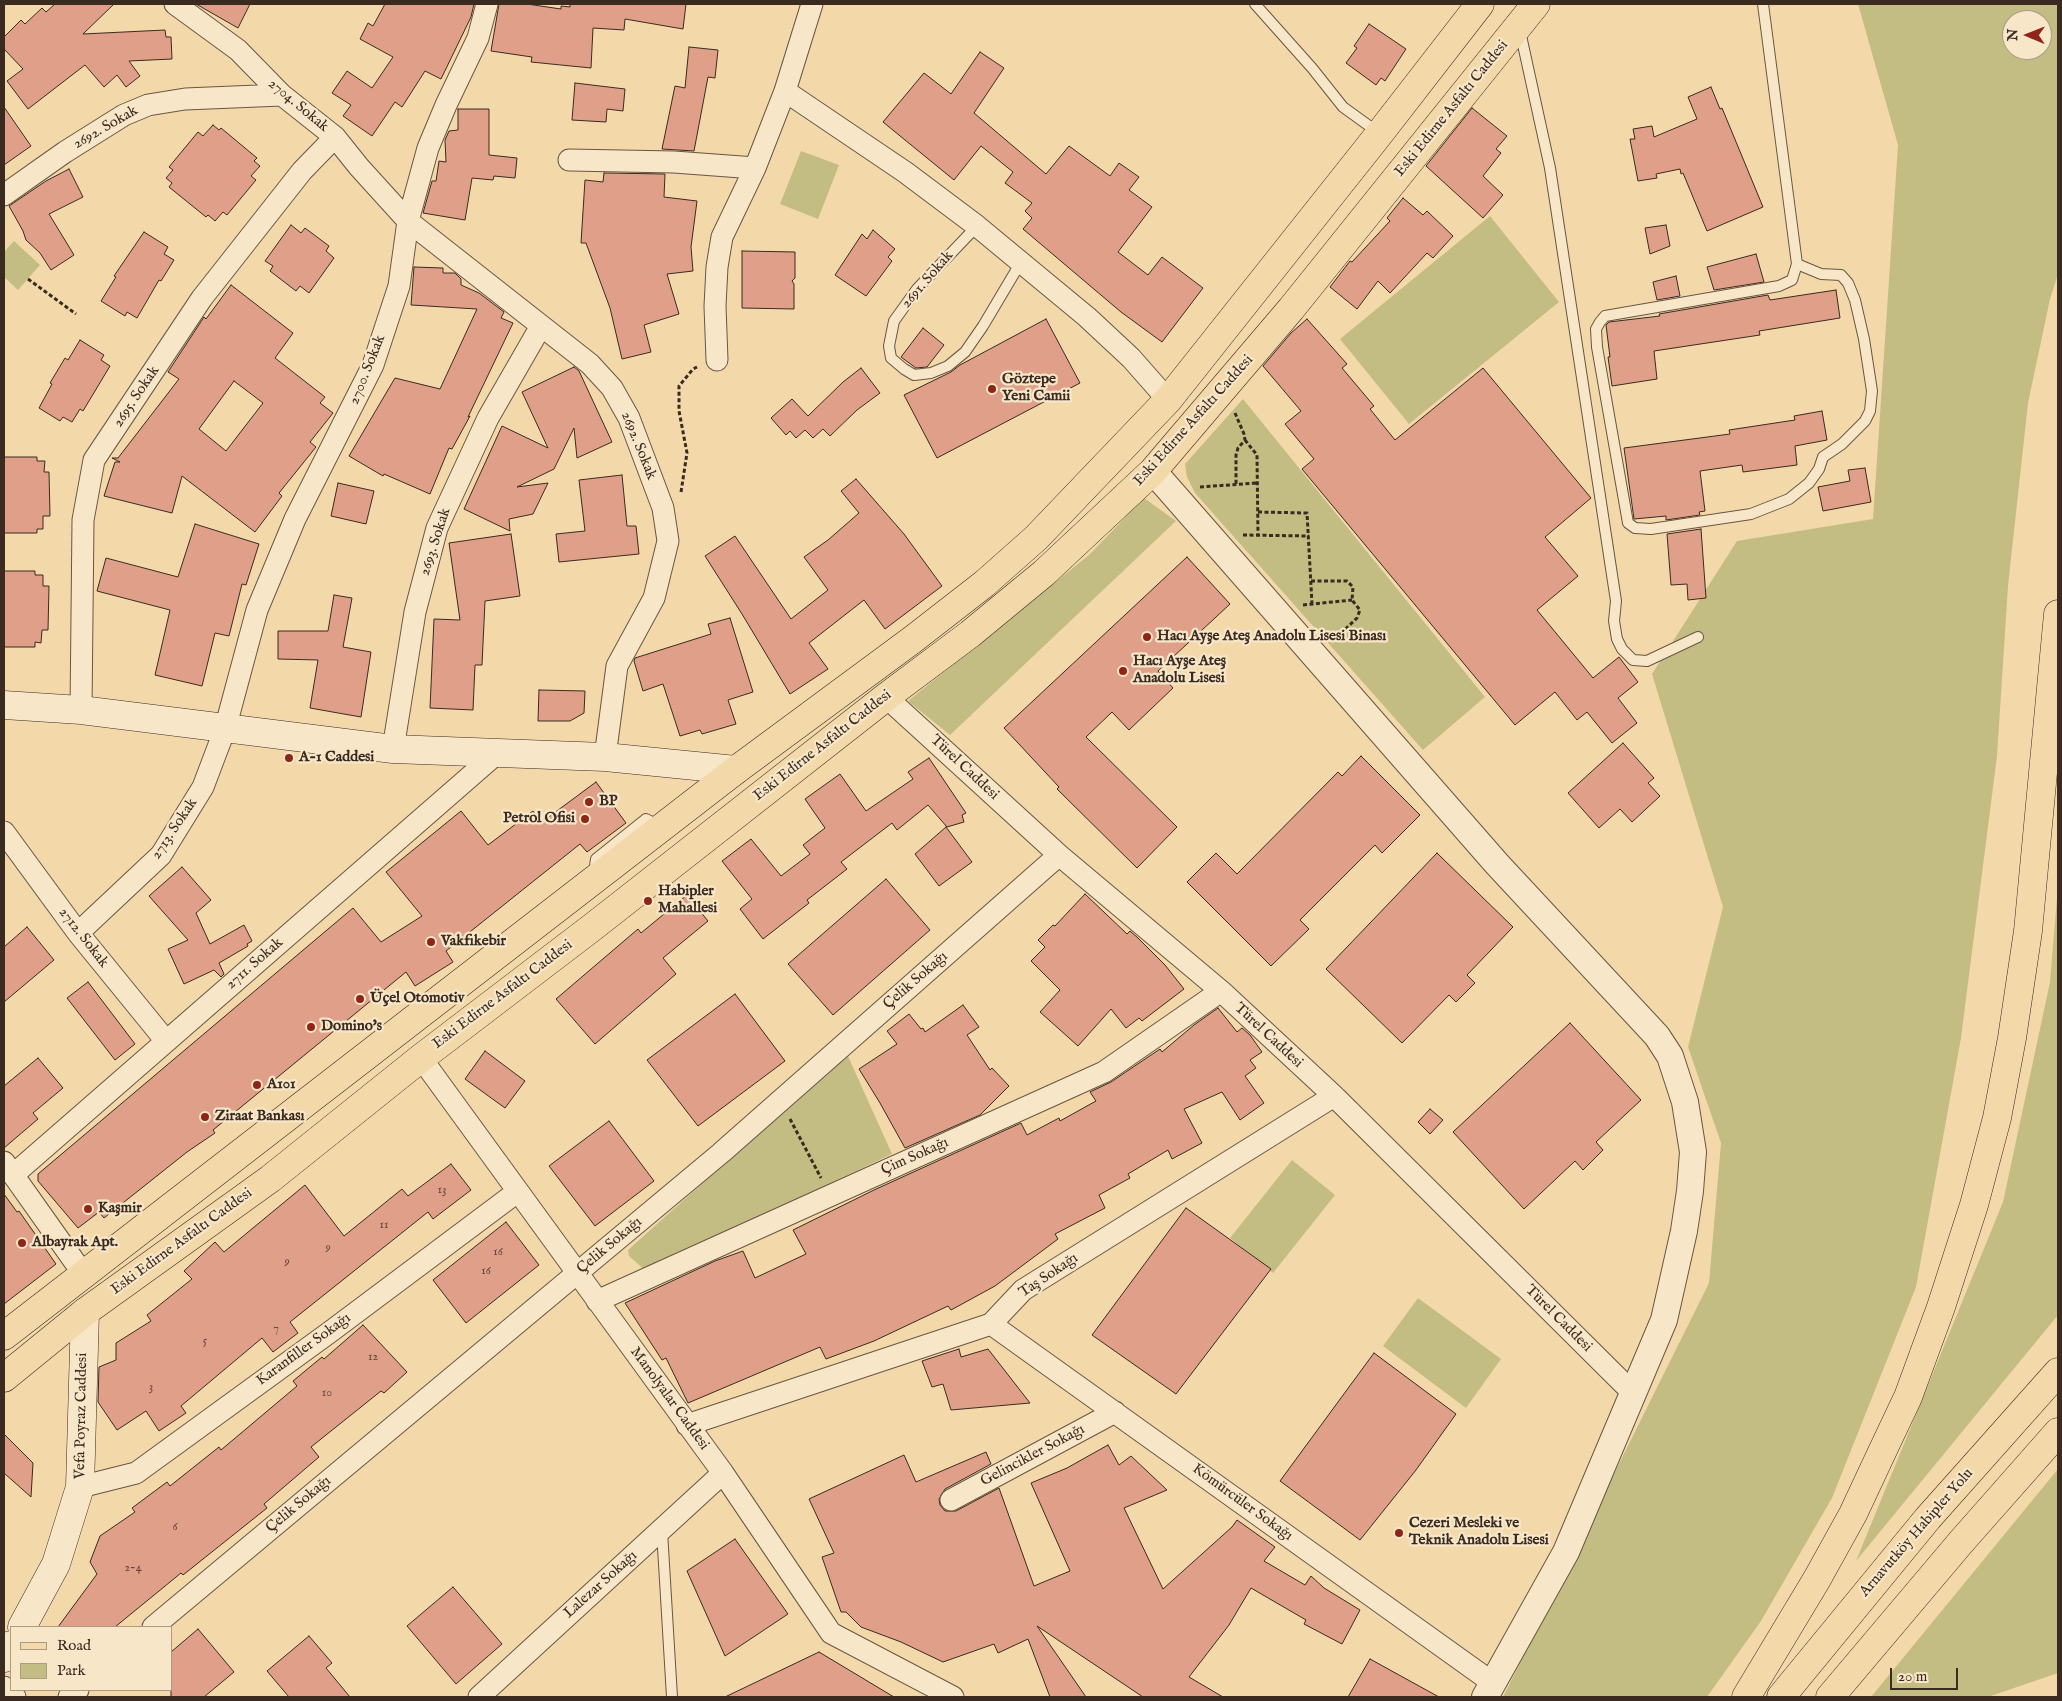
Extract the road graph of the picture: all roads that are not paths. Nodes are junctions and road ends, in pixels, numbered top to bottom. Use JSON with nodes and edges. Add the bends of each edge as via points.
{"nodes":[{"id":1,"x":175,"y":4,"type":"edge"},
{"id":2,"x":487,"y":4,"type":"edge"},
{"id":3,"x":812,"y":4,"type":"edge"},
{"id":4,"x":1255,"y":4,"type":"edge"},
{"id":5,"x":1480,"y":4,"type":"edge"},
{"id":6,"x":1536,"y":4,"type":"edge"},
{"id":7,"x":1763,"y":4,"type":"edge"},
{"id":8,"x":1519,"y":25,"type":"junction"},
{"id":9,"x":785,"y":91,"type":"junction"},
{"id":10,"x":282,"y":95,"type":"junction"},
{"id":11,"x":1380,"y":133,"type":"junction"},
{"id":12,"x":335,"y":138,"type":"junction"},
{"id":13,"x":569,"y":160,"type":"dead end"},
{"id":14,"x":755,"y":168,"type":"junction"},
{"id":15,"x":4,"y":195,"type":"edge"},
{"id":16,"x":408,"y":221,"type":"junction"},
{"id":17,"x":977,"y":226,"type":"junction"},
{"id":18,"x":1021,"y":262,"type":"junction"},
{"id":19,"x":1797,"y":264,"type":"junction"},
{"id":20,"x":541,"y":326,"type":"junction"},
{"id":21,"x":717,"y":360,"type":"road end"},
{"id":22,"x":1168,"y":400,"type":"junction"},
{"id":23,"x":1161,"y":480,"type":"junction"},
{"id":24,"x":2058,"y":614,"type":"edge"},
{"id":25,"x":1698,"y":637,"type":"dead end"},
{"id":26,"x":886,"y":697,"type":"junction"},
{"id":27,"x":4,"y":705,"type":"edge"},
{"id":28,"x":81,"y":710,"type":"junction"},
{"id":29,"x":224,"y":729,"type":"junction"},
{"id":30,"x":393,"y":749,"type":"junction"},
{"id":31,"x":496,"y":754,"type":"junction"},
{"id":32,"x":605,"y":757,"type":"junction"},
{"id":33,"x":736,"y":770,"type":"junction"},
{"id":34,"x":754,"y":799,"type":"junction"},
{"id":35,"x":4,"y":832,"type":"edge"},
{"id":36,"x":1059,"y":855,"type":"junction"},
{"id":37,"x":78,"y":933,"type":"junction"},
{"id":38,"x":1221,"y":992,"type":"junction"},
{"id":39,"x":166,"y":1041,"type":"junction"},
{"id":40,"x":421,"y":1058,"type":"junction"},
{"id":41,"x":1334,"y":1096,"type":"junction"},
{"id":42,"x":9,"y":1168,"type":"edge"},
{"id":43,"x":517,"y":1192,"type":"junction"},
{"id":44,"x":576,"y":1273,"type":"junction"},
{"id":45,"x":84,"y":1275,"type":"junction"},
{"id":46,"x":597,"y":1301,"type":"junction"},
{"id":47,"x":85,"y":1312,"type":"junction"},
{"id":48,"x":991,"y":1324,"type":"junction"},
{"id":49,"x":4,"y":1336,"type":"edge"},
{"id":50,"x":2058,"y":1372,"type":"edge"},
{"id":51,"x":4,"y":1378,"type":"edge"},
{"id":52,"x":1633,"y":1393,"type":"junction"},
{"id":53,"x":1115,"y":1412,"type":"junction"},
{"id":54,"x":687,"y":1425,"type":"junction"},
{"id":55,"x":2058,"y":1432,"type":"edge"},
{"id":56,"x":723,"y":1473,"type":"junction"},
{"id":57,"x":80,"y":1487,"type":"junction"},
{"id":58,"x":951,"y":1500,"type":"dead end"},
{"id":59,"x":662,"y":1530,"type":"junction"},
{"id":60,"x":23,"y":1626,"type":"edge"},
{"id":61,"x":154,"y":1626,"type":"edge"},
{"id":62,"x":10,"y":1647,"type":"edge"},
{"id":63,"x":4,"y":1658,"type":"edge"},
{"id":64,"x":4,"y":1687,"type":"edge"},
{"id":65,"x":1489,"y":1690,"type":"edge"},
{"id":66,"x":16,"y":1697,"type":"edge"},
{"id":67,"x":479,"y":1697,"type":"edge"},
{"id":68,"x":672,"y":1697,"type":"edge"},
{"id":69,"x":953,"y":1697,"type":"edge"},
{"id":70,"x":1746,"y":1697,"type":"edge"},
{"id":71,"x":1781,"y":1697,"type":"edge"},
{"id":72,"x":1830,"y":1697,"type":"edge"}],
"edges":[{"from":1,"to":10,"type":"street","name":"2704. Sokak","via":[[238,50]]},
{"from":2,"to":16,"type":"street","name":"2700. Sokak","via":[[478,38],[428,148]]},
{"from":3,"to":9,"type":"street"},
{"from":4,"to":11,"type":"lane","via":[[1343,107]]},
{"from":5,"to":11,"type":"main road","name":"Eski Edirne Asfaltı Caddesi"},
{"from":6,"to":8,"type":"main road","name":"Eski Edirne Asfaltı Caddesi"},
{"from":7,"to":19,"type":"lane"},
{"from":8,"to":23,"type":"main road","name":"Eski Edirne Asfaltı Caddesi","via":[[1226,386]]},
{"from":8,"to":25,"type":"lane","via":[[1550,168],[1616,601],[1616,639],[1633,660],[1646,662]]},
{"from":9,"to":14,"type":"street"},
{"from":9,"to":17,"type":"street","via":[[905,172]]},
{"from":10,"to":12,"type":"street","name":"2704. Sokak"},
{"from":10,"to":15,"type":"street","name":"2692. Sokak","via":[[185,99],[148,105],[124,115]]},
{"from":11,"to":22,"type":"main road","name":"Eski Edirne Asfaltı Caddesi"},
{"from":12,"to":16,"type":"street","name":"2704. Sokak"},
{"from":12,"to":28,"type":"street","name":"2695. Sokak","via":[[302,171],[202,298],[94,460],[83,520]]},
{"from":13,"to":14,"type":"street","via":[[674,162]]},
{"from":14,"to":21,"type":"street","via":[[722,237],[714,306]]},
{"from":16,"to":20,"type":"street","name":"2692. Sokak"},
{"from":16,"to":29,"type":"street","name":"2700. Sokak","via":[[398,286],[374,365],[295,519],[257,610]]},
{"from":17,"to":18,"type":"street"},
{"from":17,"to":18,"type":"lane","name":"2691. Sokak","via":[[918,289],[894,321],[890,352],[904,369],[914,375],[931,374],[948,366],[965,352]]},
{"from":18,"to":22,"type":"street","via":[[1102,330]]},
{"from":19,"to":19,"type":"lane","via":[[1792,280],[1779,286],[1605,316],[1600,322],[1596,330],[1601,366],[1628,523],[1635,528],[1651,529],[1751,514],[1789,499],[1809,483],[1823,457],[1865,421],[1870,411],[1872,391],[1864,339],[1848,283],[1840,275],[1821,274]]},
{"from":20,"to":30,"type":"street","name":"2693. Sokak","via":[[488,418],[438,528],[415,612]]},
{"from":20,"to":32,"type":"street","name":"2692. Sokak","via":[[590,364],[612,388],[629,418],[663,508],[668,540],[654,598],[617,666]]},
{"from":22,"to":33,"type":"main road","name":"Eski Edirne Asfaltı Caddesi","via":[[1036,538],[984,584]]},
{"from":23,"to":26,"type":"main road","name":"Eski Edirne Asfaltı Caddesi","via":[[970,634]]},
{"from":23,"to":52,"type":"street","via":[[1497,864],[1657,1036],[1670,1056],[1685,1102],[1693,1152],[1690,1191],[1664,1320]]},
{"from":24,"to":70,"type":"main road","via":[[2028,931],[1997,1118],[1974,1205],[1908,1397],[1853,1514]]},
{"from":26,"to":34,"type":"main road","name":"Eski Edirne Asfaltı Caddesi"},
{"from":26,"to":36,"type":"street","name":"Türel Caddesi"},
{"from":27,"to":28,"type":"main road"},
{"from":28,"to":29,"type":"main road"},
{"from":29,"to":30,"type":"main road"},
{"from":29,"to":37,"type":"street","name":"2713. Sokak","via":[[203,787],[161,855]]},
{"from":30,"to":31,"type":"main road"},
{"from":31,"to":32,"type":"main road"},
{"from":31,"to":39,"type":"street","name":"2711. Sokak"},
{"from":32,"to":33,"type":"main road"},
{"from":33,"to":34,"type":"main road"},
{"from":33,"to":45,"type":"main road","name":"Eski Edirne Asfaltı Caddesi"},
{"from":34,"to":40,"type":"main road","name":"Eski Edirne Asfaltı Caddesi"},
{"from":35,"to":37,"type":"street","name":"2712. Sokak"},
{"from":36,"to":38,"type":"street","name":"Türel Caddesi"},
{"from":36,"to":44,"type":"street","name":"Çelik Sokağı","via":[[721,1153]]},
{"from":37,"to":39,"type":"street","name":"2712. Sokak"},
{"from":38,"to":41,"type":"street","name":"Türel Caddesi"},
{"from":38,"to":46,"type":"street","name":"Çim Sokağı","via":[[1104,1072]]},
{"from":39,"to":42,"type":"street","name":"2711. Sokak"},
{"from":40,"to":43,"type":"street","name":"Manolyalar Caddesi"},
{"from":40,"to":47,"type":"main road","name":"Eski Edirne Asfaltı Caddesi","via":[[270,1179]]},
{"from":41,"to":48,"type":"street","name":"Taş Sokağı","via":[[1023,1290]]},
{"from":41,"to":52,"type":"street","name":"Türel Caddesi"},
{"from":42,"to":45,"type":"street"},
{"from":43,"to":44,"type":"street","name":"Manolyalar Caddesi"},
{"from":43,"to":57,"type":"street","name":"Karanfiller Sokağı","via":[[136,1473]]},
{"from":44,"to":46,"type":"street","name":"Manolyalar Caddesi"},
{"from":44,"to":61,"type":"street","name":"Çelik Sokağı"},
{"from":45,"to":47,"type":"main road"},
{"from":45,"to":49,"type":"main road","name":"Eski Edirne Asfaltı Caddesi"},
{"from":46,"to":54,"type":"street","name":"Manolyalar Caddesi"},
{"from":47,"to":51,"type":"main road","name":"Eski Edirne Asfaltı Caddesi"},
{"from":47,"to":57,"type":"main road","name":"Vefa Poyraz Caddesi"},
{"from":48,"to":53,"type":"street","name":"Kömürcüler Sokağı"},
{"from":48,"to":54,"type":"street","name":"Taş Sokağı"},
{"from":50,"to":71,"type":"main road","name":"Arnavutköy Habipler Yolu","via":[[1928,1518]]},
{"from":52,"to":65,"type":"street","via":[[1566,1552]]},
{"from":53,"to":58,"type":"street","name":"Gelincikler Sokağı"},
{"from":53,"to":65,"type":"street","name":"Kömürcüler Sokağı"},
{"from":54,"to":56,"type":"street","name":"Manolyalar Caddesi"},
{"from":55,"to":72,"type":"main road"},
{"from":56,"to":59,"type":"street","name":"Lalezar Sokağı"},
{"from":56,"to":69,"type":"street","name":"Manolyalar Caddesi","via":[[831,1633]]},
{"from":57,"to":60,"type":"main road","name":"Vefa Poyraz Caddesi","via":[[56,1564]]},
{"from":59,"to":67,"type":"street","name":"Lalezar Sokağı"},
{"from":59,"to":68,"type":"lane"},
{"from":62,"to":63,"type":"main road"},
{"from":64,"to":66,"type":"street"}]}
